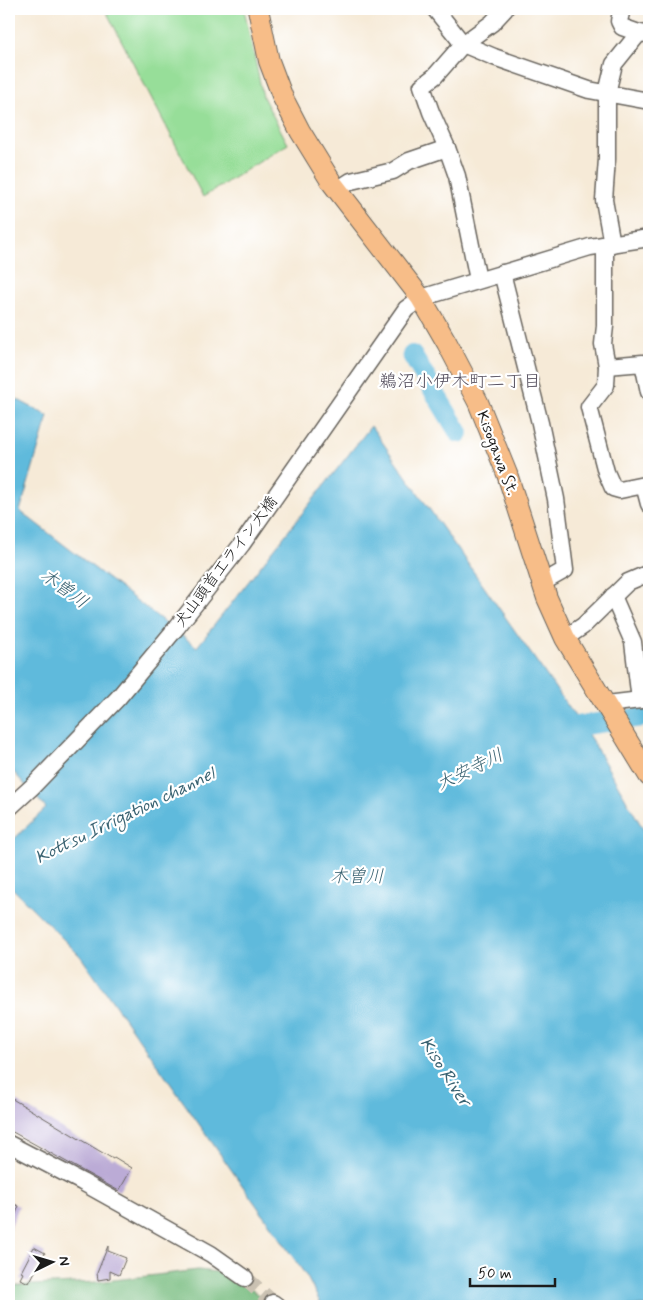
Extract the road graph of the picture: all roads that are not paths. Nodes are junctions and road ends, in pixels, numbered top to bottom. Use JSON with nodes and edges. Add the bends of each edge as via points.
{"nodes":[{"id":1,"x":258,"y":9,"type":"edge"},
{"id":2,"x":435,"y":9,"type":"edge"},
{"id":3,"x":505,"y":9,"type":"edge"},
{"id":4,"x":622,"y":9,"type":"edge"},
{"id":5,"x":644,"y":33,"type":"edge"},
{"id":6,"x":463,"y":44,"type":"junction"},
{"id":7,"x":606,"y":93,"type":"junction"},
{"id":8,"x":649,"y":101,"type":"edge"},
{"id":9,"x":447,"y":148,"type":"junction"},
{"id":10,"x":337,"y":190,"type":"junction"},
{"id":11,"x":649,"y":238,"type":"edge"},
{"id":12,"x":608,"y":244,"type":"junction"},
{"id":13,"x":502,"y":273,"type":"junction"},
{"id":14,"x":478,"y":280,"type":"junction"},
{"id":15,"x":421,"y":298,"type":"junction"},
{"id":16,"x":606,"y":366,"type":"junction"},
{"id":17,"x":649,"y":392,"type":"edge"},
{"id":18,"x":649,"y":504,"type":"edge"},
{"id":19,"x":649,"y":573,"type":"edge"},
{"id":20,"x":542,"y":583,"type":"junction"},
{"id":21,"x":613,"y":596,"type":"junction"},
{"id":22,"x":565,"y":638,"type":"junction"},
{"id":23,"x":645,"y":700,"type":"edge"},
{"id":24,"x":609,"y":708,"type":"junction"},
{"id":25,"x":649,"y":776,"type":"edge"},
{"id":26,"x":9,"y":808,"type":"edge"},
{"id":27,"x":9,"y":1144,"type":"edge"},
{"id":28,"x":246,"y":1278,"type":"tunnel mouth"}],
"edges":[{"from":1,"to":10,"type":"main road","name":"Kisogawa St.","via":[[269,61],[283,98]]},
{"from":2,"to":6,"type":"street"},
{"from":3,"to":6,"type":"street"},
{"from":4,"to":5,"type":"street","via":[[619,21],[622,27]]},
{"from":5,"to":7,"type":"street","via":[[614,64]]},
{"from":6,"to":7,"type":"street","via":[[589,90]]},
{"from":6,"to":9,"type":"street","via":[[422,86]]},
{"from":7,"to":8,"type":"street"},
{"from":7,"to":12,"type":"street","via":[[604,200]]},
{"from":9,"to":10,"type":"street","via":[[409,161],[393,171],[351,181]]},
{"from":9,"to":14,"type":"street","via":[[457,176]]},
{"from":10,"to":15,"type":"main road","name":"Kisogawa St."},
{"from":11,"to":12,"type":"street"},
{"from":12,"to":13,"type":"street"},
{"from":12,"to":16,"type":"street","via":[[603,344]]},
{"from":13,"to":14,"type":"street"},
{"from":13,"to":20,"type":"street","via":[[542,433],[561,534],[565,570]]},
{"from":14,"to":15,"type":"street"},
{"from":15,"to":20,"type":"main road","name":"Kisogawa St.","via":[[478,402],[507,474]]},
{"from":15,"to":26,"type":"street","name":"犬山頭首工ライン大橋","via":[[400,316],[242,544],[177,627],[118,698]]},
{"from":16,"to":17,"type":"street","via":[[643,363]]},
{"from":16,"to":18,"type":"street","via":[[606,385],[589,407],[606,472],[613,488],[620,490],[644,485]]},
{"from":19,"to":21,"type":"street","via":[[628,582]]},
{"from":20,"to":22,"type":"main road","name":"Kisogawa St."},
{"from":21,"to":22,"type":"street","via":[[583,626]]},
{"from":21,"to":23,"type":"street","via":[[632,642]]},
{"from":22,"to":24,"type":"main road","name":"Kisogawa St."},
{"from":23,"to":24,"type":"street"},
{"from":24,"to":25,"type":"main road","name":"Kisogawa St."},
{"from":27,"to":28,"type":"street","via":[[211,1254]]}]}
